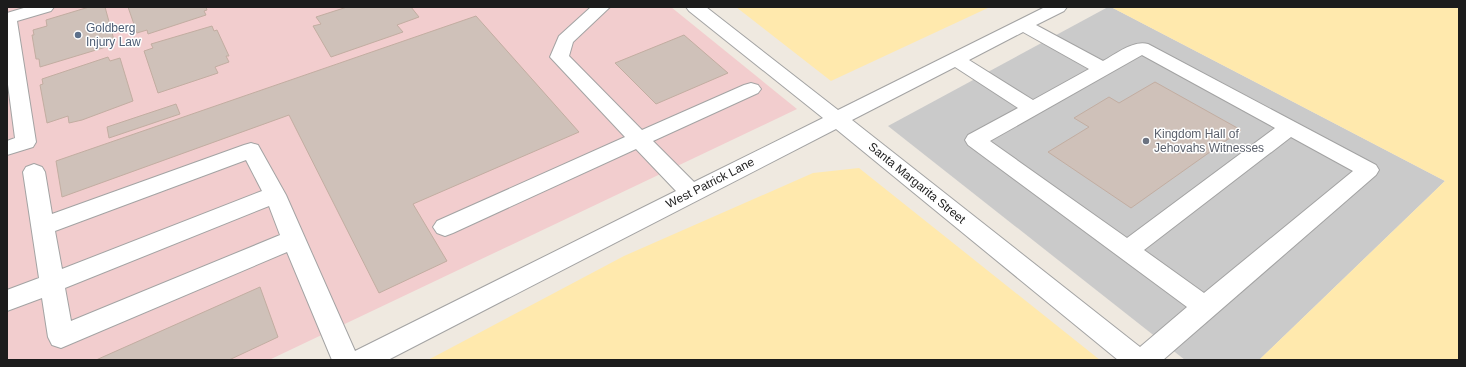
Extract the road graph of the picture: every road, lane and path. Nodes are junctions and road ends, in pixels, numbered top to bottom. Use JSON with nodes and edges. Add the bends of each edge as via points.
{"nodes":[{"id":1,"x":45,"y":7,"type":"edge"},
{"id":2,"x":601,"y":7,"type":"edge"},
{"id":3,"x":695,"y":7,"type":"edge"},
{"id":4,"x":1058,"y":7,"type":"edge"},
{"id":5,"x":1023,"y":25,"type":"junction"},
{"id":6,"x":955,"y":59,"type":"junction"},
{"id":7,"x":1104,"y":69,"type":"junction"},
{"id":8,"x":751,"y":89,"type":"dead end"},
{"id":9,"x":1032,"y":108,"type":"junction"},
{"id":10,"x":837,"y":119,"type":"junction"},
{"id":11,"x":1289,"y":128,"type":"junction"},
{"id":12,"x":638,"y":140,"type":"junction"},
{"id":13,"x":7,"y":148,"type":"edge"},
{"id":14,"x":34,"y":172,"type":"dead end"},
{"id":15,"x":691,"y":193,"type":"junction"},
{"id":16,"x":275,"y":195,"type":"junction"},
{"id":17,"x":42,"y":227,"type":"junction"},
{"id":18,"x":445,"y":227,"type":"dead end"},
{"id":19,"x":293,"y":240,"type":"junction"},
{"id":20,"x":1127,"y":250,"type":"junction"},
{"id":21,"x":51,"y":284,"type":"junction"},
{"id":22,"x":7,"y":301,"type":"edge"},
{"id":23,"x":1206,"y":307,"type":"junction"},
{"id":24,"x":345,"y":360,"type":"edge"},
{"id":25,"x":362,"y":360,"type":"edge"},
{"id":26,"x":1137,"y":360,"type":"edge"},
{"id":27,"x":1144,"y":360,"type":"edge"}],
"edges":[{"from":1,"to":13,"type":"street","via":[[8,18],[26,142]]},
{"from":2,"to":12,"type":"street","via":[[566,40],[559,57]]},
{"from":3,"to":10,"type":"street","name":"Santa Margarita Street"},
{"from":4,"to":5,"type":"street","name":"West Patrick Lane"},
{"from":5,"to":6,"type":"street","name":"West Patrick Lane"},
{"from":5,"to":7,"type":"street"},
{"from":6,"to":9,"type":"street"},
{"from":6,"to":10,"type":"street","name":"West Patrick Lane"},
{"from":7,"to":9,"type":"street"},
{"from":7,"to":11,"type":"street","via":[[1142,48]]},
{"from":8,"to":12,"type":"street"},
{"from":9,"to":20,"type":"street","via":[[975,140]]},
{"from":10,"to":15,"type":"street","name":"West Patrick Lane"},
{"from":10,"to":26,"type":"street","name":"Santa Margarita Street"},
{"from":11,"to":20,"type":"street"},
{"from":11,"to":23,"type":"street","via":[[1368,170]]},
{"from":12,"to":15,"type":"street"},
{"from":12,"to":18,"type":"street"},
{"from":14,"to":17,"type":"street"},
{"from":15,"to":25,"type":"street","name":"West Patrick Lane"},
{"from":16,"to":17,"type":"street","via":[[251,150]]},
{"from":16,"to":19,"type":"street"},
{"from":16,"to":21,"type":"street"},
{"from":17,"to":21,"type":"street"},
{"from":19,"to":21,"type":"street","via":[[61,337]]},
{"from":19,"to":24,"type":"street"},
{"from":20,"to":23,"type":"street"},
{"from":21,"to":22,"type":"street"},
{"from":23,"to":27,"type":"street"}]}
